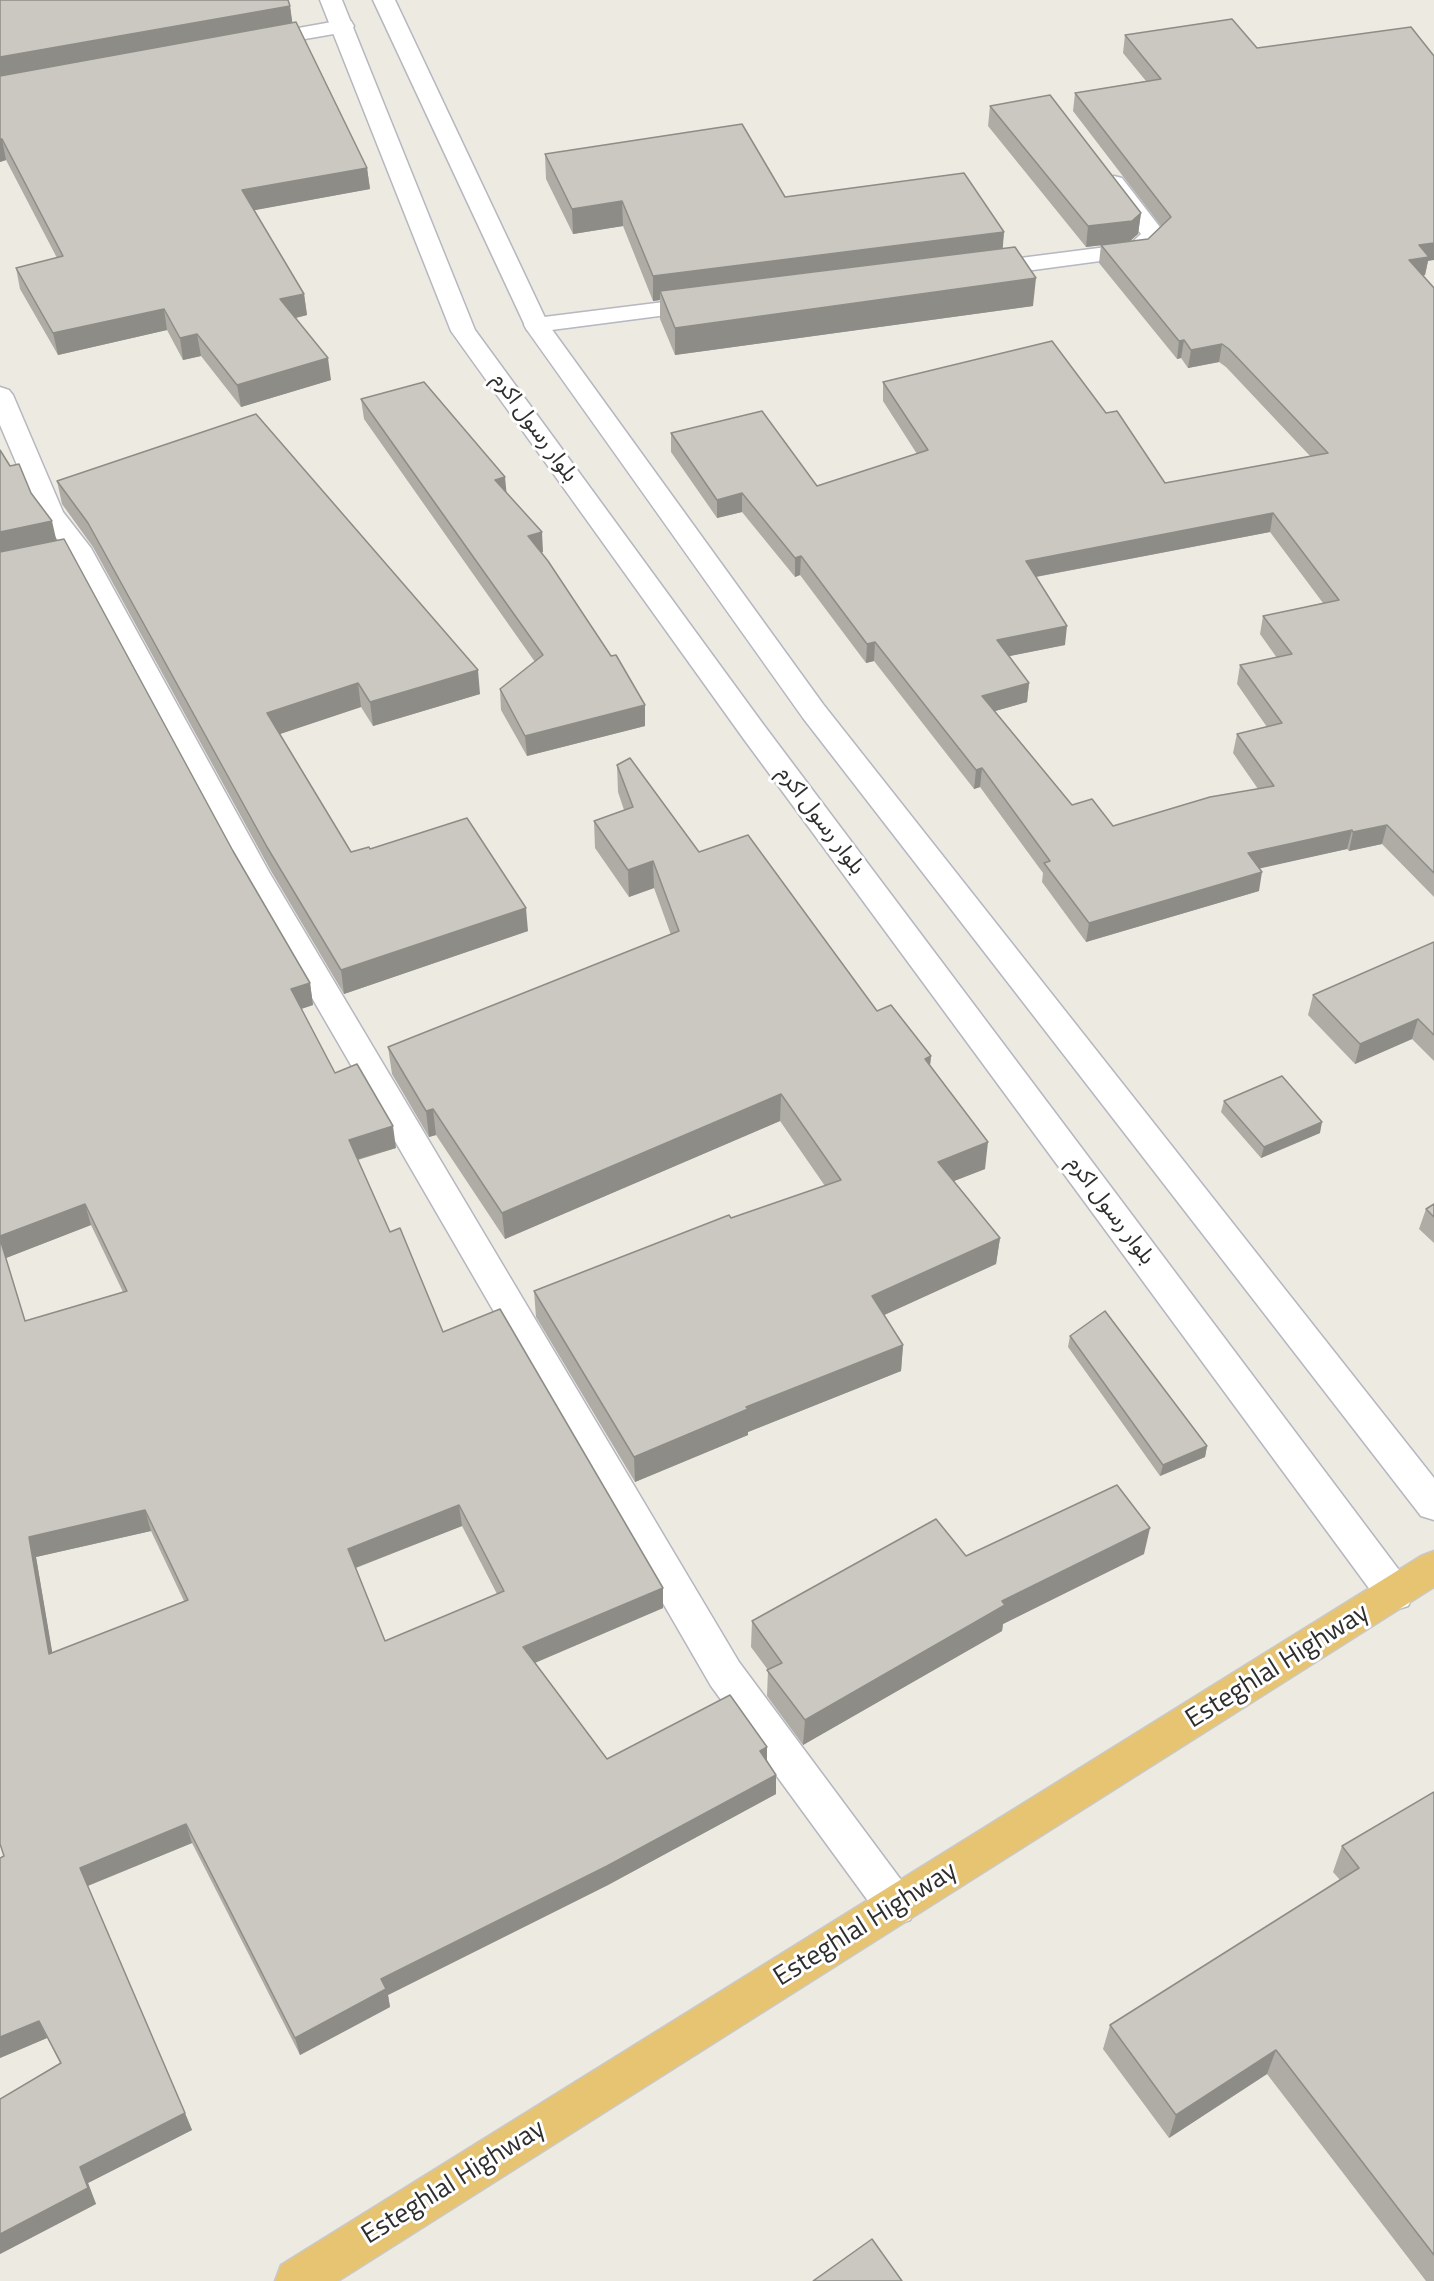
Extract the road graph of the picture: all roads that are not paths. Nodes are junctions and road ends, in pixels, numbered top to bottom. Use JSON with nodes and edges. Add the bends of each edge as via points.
{"nodes":[{"id":1,"x":384,"y":0,"type":"edge"},
{"id":2,"x":337,"y":13,"type":"edge"},
{"id":3,"x":240,"y":44,"type":"edge"},
{"id":4,"x":1098,"y":162,"type":"edge"},
{"id":5,"x":960,"y":272,"type":"edge"},
{"id":6,"x":724,"y":301,"type":"edge"},
{"id":7,"x":536,"y":325,"type":"junction"},
{"id":8,"x":0,"y":395,"type":"edge"},
{"id":9,"x":1434,"y":1505,"type":"edge"},
{"id":10,"x":1434,"y":1567,"type":"edge"},
{"id":11,"x":1395,"y":1594,"type":"junction"},
{"id":12,"x":896,"y":1906,"type":"junction"},
{"id":13,"x":297,"y":2281,"type":"edge"}],
"edges":[{"from":1,"to":7,"type":"main road"},
{"from":2,"to":3,"type":"main road"},
{"from":2,"to":11,"type":"main road","name":"بلوار رسول اکرم","via":[[463,331],[753,731]]},
{"from":4,"to":5,"type":"main road","via":[[1154,235],[1137,250]]},
{"from":6,"to":7,"type":"main road"},
{"from":7,"to":9,"type":"main road","via":[[813,711]]},
{"from":8,"to":12,"type":"main road","via":[[67,550],[725,1674]]},
{"from":10,"to":11,"type":"highway","name":"Esteghlal Highway"},
{"from":11,"to":12,"type":"highway","name":"Esteghlal Highway"},
{"from":12,"to":13,"type":"highway","name":"Esteghlal Highway"}]}
